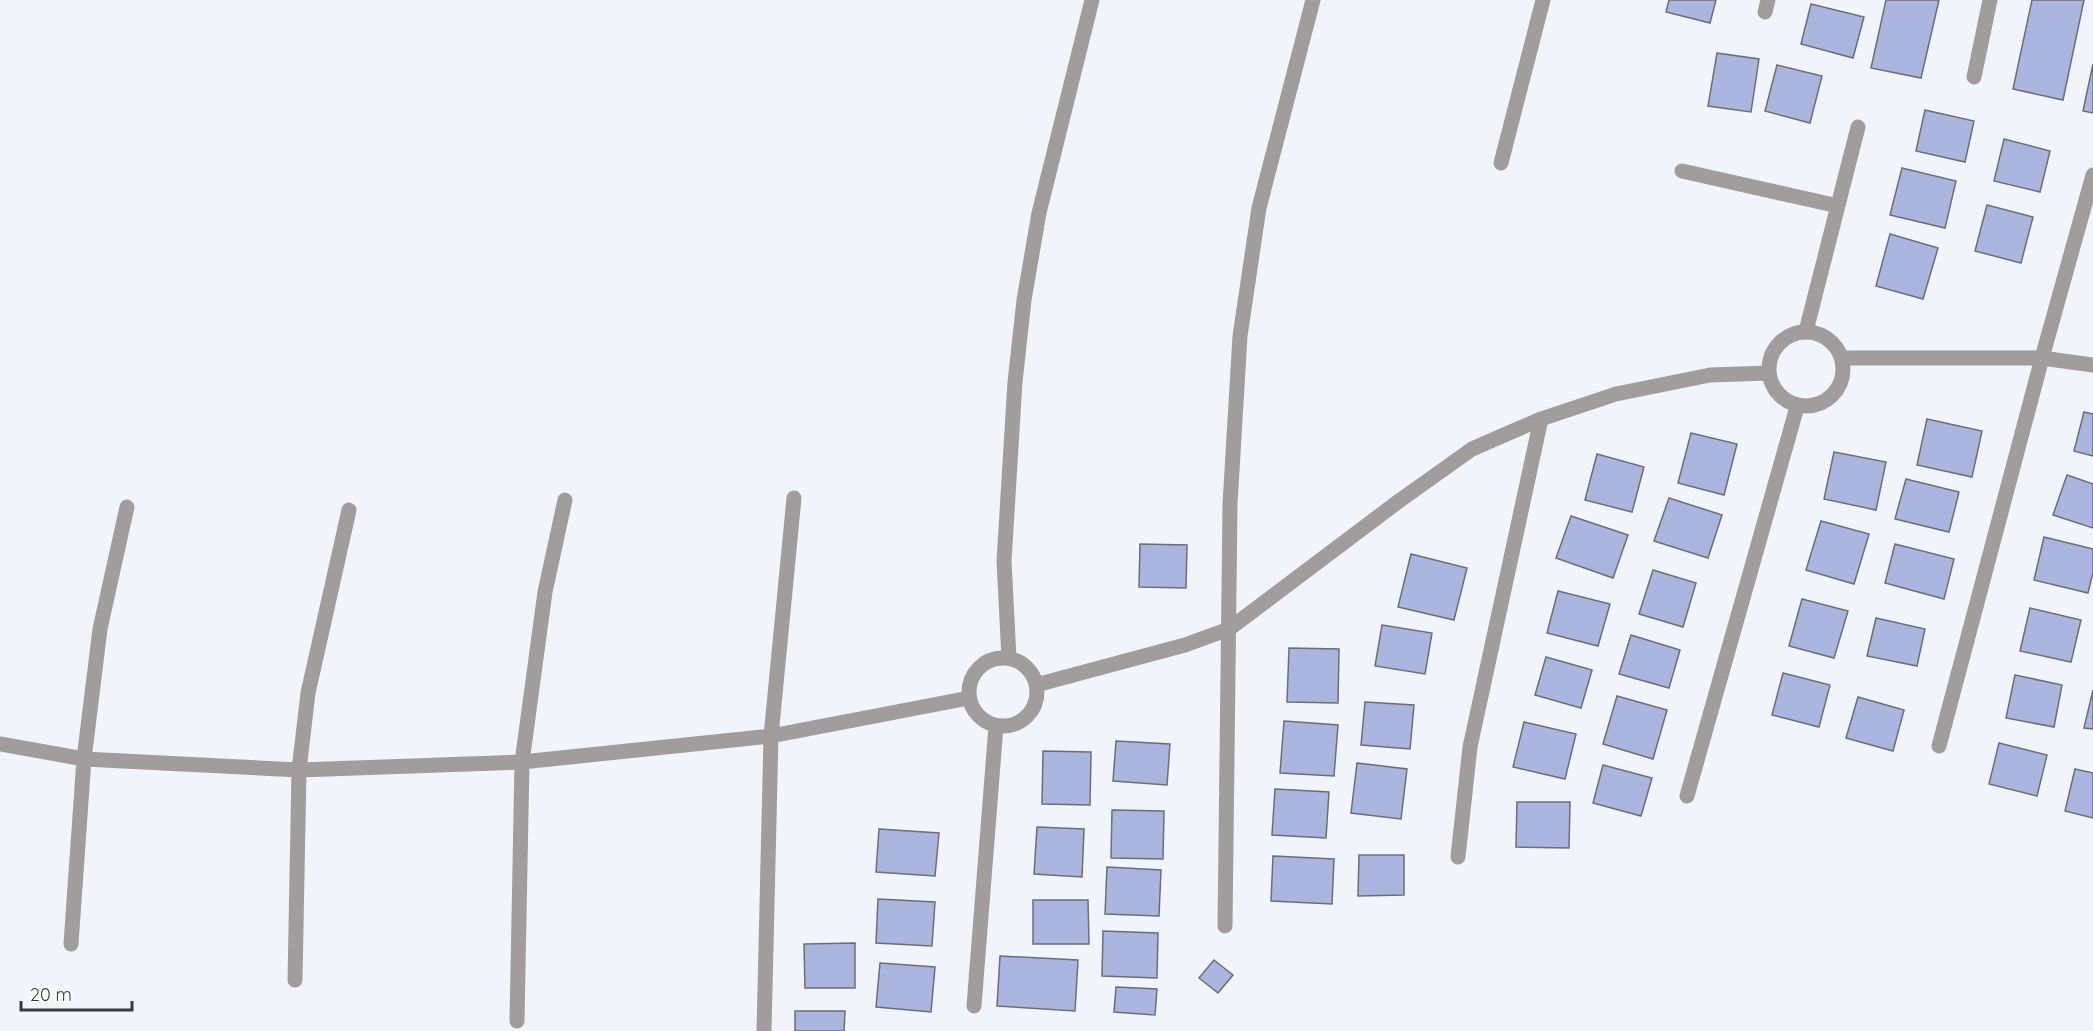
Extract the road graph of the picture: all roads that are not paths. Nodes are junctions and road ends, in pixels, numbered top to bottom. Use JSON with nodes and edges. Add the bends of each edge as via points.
{"nodes":[{"id":1,"x":1092,"y":0,"type":"edge"},
{"id":2,"x":1313,"y":0,"type":"edge"},
{"id":3,"x":1543,"y":0,"type":"edge"},
{"id":4,"x":1990,"y":0,"type":"edge"},
{"id":5,"x":1974,"y":77,"type":"dead end"},
{"id":6,"x":1858,"y":127,"type":"dead end"},
{"id":7,"x":1501,"y":163,"type":"dead end"},
{"id":8,"x":1682,"y":171,"type":"dead end"},
{"id":9,"x":2093,"y":174,"type":"edge"},
{"id":10,"x":1838,"y":207,"type":"junction"},
{"id":11,"x":1806,"y":332,"type":"junction"},
{"id":12,"x":1842,"y":358,"type":"junction"},
{"id":13,"x":2042,"y":358,"type":"junction"},
{"id":14,"x":2093,"y":365,"type":"edge"},
{"id":15,"x":1768,"y":373,"type":"junction"},
{"id":16,"x":1797,"y":406,"type":"junction"},
{"id":17,"x":1542,"y":419,"type":"junction"},
{"id":18,"x":794,"y":498,"type":"dead end"},
{"id":19,"x":565,"y":500,"type":"dead end"},
{"id":20,"x":127,"y":507,"type":"dead end"},
{"id":21,"x":349,"y":510,"type":"dead end"},
{"id":22,"x":1230,"y":629,"type":"junction"},
{"id":23,"x":1009,"y":658,"type":"junction"},
{"id":24,"x":1036,"y":686,"type":"junction"},
{"id":25,"x":969,"y":698,"type":"junction"},
{"id":26,"x":996,"y":726,"type":"junction"},
{"id":27,"x":771,"y":736,"type":"junction"},
{"id":28,"x":0,"y":744,"type":"edge"},
{"id":29,"x":1939,"y":746,"type":"dead end"},
{"id":30,"x":84,"y":759,"type":"junction"},
{"id":31,"x":522,"y":762,"type":"junction"},
{"id":32,"x":299,"y":770,"type":"junction"},
{"id":33,"x":1687,"y":796,"type":"dead end"},
{"id":34,"x":1458,"y":857,"type":"dead end"},
{"id":35,"x":1225,"y":926,"type":"dead end"},
{"id":36,"x":71,"y":944,"type":"dead end"},
{"id":37,"x":296,"y":980,"type":"dead end"},
{"id":38,"x":974,"y":1006,"type":"dead end"},
{"id":39,"x":517,"y":1021,"type":"dead end"},
{"id":40,"x":764,"y":1031,"type":"edge"}],
"edges":[{"from":1,"to":23,"type":"street","via":[[1039,213],[1023,312],[1004,561]]},
{"from":2,"to":22,"type":"street","via":[[1259,208],[1240,336],[1230,504]]},
{"from":3,"to":7,"type":"street"},
{"from":4,"to":5,"type":"street"},
{"from":6,"to":10,"type":"street"},
{"from":8,"to":10,"type":"street"},
{"from":9,"to":13,"type":"street"},
{"from":10,"to":11,"type":"street"},
{"from":11,"to":12,"type":"street","via":[[1828,340]]},
{"from":11,"to":15,"type":"street","via":[[1791,334],[1778,344],[1769,357]]},
{"from":12,"to":13,"type":"street"},
{"from":12,"to":16,"type":"street","via":[[1843,374],[1838,389],[1813,407]]},
{"from":13,"to":14,"type":"street"},
{"from":13,"to":29,"type":"street"},
{"from":15,"to":16,"type":"street","via":[[1783,400]]},
{"from":15,"to":17,"type":"street","via":[[1710,375],[1616,394]]},
{"from":16,"to":33,"type":"street"},
{"from":17,"to":22,"type":"street","via":[[1472,449]]},
{"from":17,"to":34,"type":"street","via":[[1470,747]]},
{"from":18,"to":27,"type":"street"},
{"from":19,"to":31,"type":"street","via":[[545,592]]},
{"from":20,"to":30,"type":"street","via":[[100,629]]},
{"from":21,"to":32,"type":"street","via":[[308,693]]},
{"from":22,"to":24,"type":"street"},
{"from":22,"to":35,"type":"street"},
{"from":23,"to":24,"type":"street","via":[[1031,673]]},
{"from":23,"to":25,"type":"street","via":[[993,660],[978,668],[970,682]]},
{"from":24,"to":26,"type":"street","via":[[1031,711],[1022,720]]},
{"from":25,"to":26,"type":"street","via":[[974,711]]},
{"from":25,"to":27,"type":"street"},
{"from":26,"to":38,"type":"street"},
{"from":27,"to":31,"type":"street"},
{"from":27,"to":40,"type":"street"},
{"from":28,"to":30,"type":"street"},
{"from":30,"to":32,"type":"street"},
{"from":30,"to":36,"type":"street"},
{"from":31,"to":32,"type":"street"},
{"from":31,"to":39,"type":"street"},
{"from":32,"to":37,"type":"street"}]}
